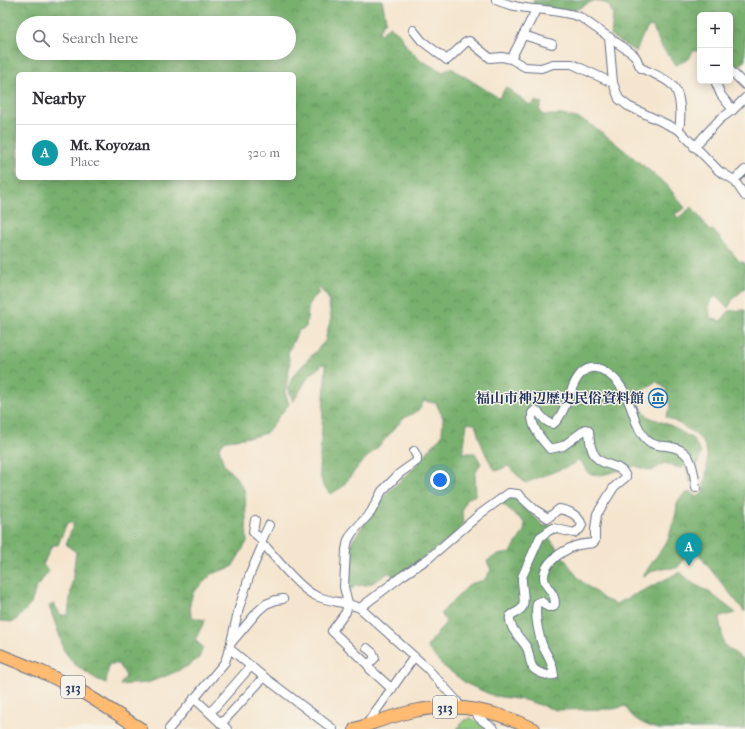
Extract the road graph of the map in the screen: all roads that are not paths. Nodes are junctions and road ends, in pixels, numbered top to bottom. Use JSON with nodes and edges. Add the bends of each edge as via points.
{"nodes":[{"id":1,"x":496,"y":0,"type":"edge"},
{"id":2,"x":536,"y":10,"type":"junction"},
{"id":3,"x":413,"y":30,"type":"dead end"},
{"id":4,"x":523,"y":35,"type":"junction"},
{"id":5,"x":609,"y":37,"type":"junction"},
{"id":6,"x":552,"y":44,"type":"dead end"},
{"id":7,"x":511,"y":59,"type":"junction"},
{"id":8,"x":733,"y":73,"type":"edge"},
{"id":9,"x":613,"y":83,"type":"junction"},
{"id":10,"x":716,"y":84,"type":"edge"},
{"id":11,"x":745,"y":85,"type":"edge"},
{"id":12,"x":745,"y":98,"type":"edge"},
{"id":13,"x":733,"y":110,"type":"junction"},
{"id":14,"x":679,"y":130,"type":"junction"},
{"id":15,"x":694,"y":147,"type":"junction"},
{"id":16,"x":745,"y":170,"type":"edge"},
{"id":17,"x":734,"y":180,"type":"junction"},
{"id":18,"x":745,"y":196,"type":"edge"},
{"id":19,"x":414,"y":451,"type":"dead end"},
{"id":20,"x":696,"y":488,"type":"dead end"},
{"id":21,"x":255,"y":520,"type":"dead end"},
{"id":22,"x":269,"y":525,"type":"dead end"},
{"id":23,"x":262,"y":543,"type":"junction"},
{"id":24,"x":283,"y":599,"type":"dead end"},
{"id":25,"x":348,"y":604,"type":"junction"},
{"id":26,"x":360,"y":608,"type":"junction"},
{"id":27,"x":230,"y":646,"type":"junction"},
{"id":28,"x":367,"y":648,"type":"dead end"},
{"id":29,"x":0,"y":655,"type":"edge"},
{"id":30,"x":414,"y":657,"type":"junction"},
{"id":31,"x":368,"y":665,"type":"junction"},
{"id":32,"x":251,"y":666,"type":"junction"},
{"id":33,"x":264,"y":677,"type":"junction"},
{"id":34,"x":392,"y":688,"type":"junction"},
{"id":35,"x":194,"y":698,"type":"junction"},
{"id":36,"x":461,"y":708,"type":"junction"},
{"id":37,"x":474,"y":709,"type":"junction"},
{"id":38,"x":210,"y":713,"type":"junction"},
{"id":39,"x":224,"y":726,"type":"edge"},
{"id":40,"x":361,"y":728,"type":"edge"},
{"id":41,"x":141,"y":729,"type":"edge"},
{"id":42,"x":169,"y":729,"type":"edge"},
{"id":43,"x":333,"y":729,"type":"edge"},
{"id":44,"x":494,"y":729,"type":"edge"},
{"id":45,"x":534,"y":729,"type":"edge"}],
"edges":[{"from":1,"to":2,"type":"street"},
{"from":2,"to":4,"type":"street"},
{"from":2,"to":5,"type":"street","via":[[570,14]]},
{"from":3,"to":7,"type":"street","via":[[422,41],[447,60],[469,41],[490,58]]},
{"from":4,"to":6,"type":"street"},
{"from":4,"to":7,"type":"street"},
{"from":5,"to":9,"type":"street"},
{"from":5,"to":14,"type":"street","via":[[637,57],[641,68],[671,83],[675,88],[681,119]]},
{"from":7,"to":9,"type":"street","via":[[525,67],[541,68],[553,64],[572,64]]},
{"from":8,"to":11,"type":"street"},
{"from":9,"to":14,"type":"street","via":[[622,102]]},
{"from":10,"to":13,"type":"street"},
{"from":12,"to":13,"type":"street"},
{"from":13,"to":15,"type":"street","via":[[720,119]]},
{"from":14,"to":15,"type":"street"},
{"from":15,"to":17,"type":"street"},
{"from":16,"to":17,"type":"street"},
{"from":17,"to":18,"type":"street"},
{"from":19,"to":25,"type":"street","via":[[416,461],[382,492],[348,540],[344,587]]},
{"from":20,"to":26,"type":"street","via":[[692,463],[686,454],[676,447],[655,445],[646,440],[623,389],[603,370],[590,368],[582,372],[576,380],[556,422],[547,423],[535,410],[532,413],[537,433],[550,449],[563,446],[586,429],[589,431],[591,448],[597,458],[620,469],[626,476],[614,487],[597,514],[595,541],[573,546],[560,554],[548,564],[544,575],[545,582],[555,597],[555,604],[548,607],[541,601],[537,603],[536,608],[544,648],[554,675],[550,676],[532,667],[527,649],[509,620],[510,616],[524,604],[522,577],[540,537],[553,528],[574,533],[580,529],[581,521],[565,510],[559,509],[548,518],[534,510],[518,494],[509,493],[429,558]]},
{"from":21,"to":23,"type":"street","via":[[253,532]]},
{"from":22,"to":23,"type":"street"},
{"from":23,"to":25,"type":"street","via":[[311,594]]},
{"from":23,"to":27,"type":"street","via":[[239,608]]},
{"from":24,"to":27,"type":"street","via":[[266,604],[258,610]]},
{"from":25,"to":26,"type":"street"},
{"from":25,"to":31,"type":"street","via":[[346,612],[332,631]]},
{"from":26,"to":30,"type":"street"},
{"from":27,"to":32,"type":"street"},
{"from":27,"to":35,"type":"street","via":[[225,662]]},
{"from":28,"to":31,"type":"street","via":[[375,658]]},
{"from":29,"to":41,"type":"highway","number":"313","via":[[79,690]]},
{"from":30,"to":34,"type":"street"},
{"from":30,"to":36,"type":"street","via":[[427,668]]},
{"from":31,"to":34,"type":"street"},
{"from":32,"to":33,"type":"street"},
{"from":32,"to":38,"type":"street"},
{"from":33,"to":39,"type":"street"},
{"from":33,"to":43,"type":"street"},
{"from":34,"to":40,"type":"street"},
{"from":35,"to":38,"type":"street"},
{"from":35,"to":42,"type":"street"},
{"from":36,"to":37,"type":"highway","number":"313"},
{"from":36,"to":40,"type":"highway","number":"313","via":[[414,711]]},
{"from":37,"to":44,"type":"street","via":[[479,718]]},
{"from":37,"to":45,"type":"highway","number":"313","via":[[496,714]]},
{"from":38,"to":39,"type":"street"}]}
